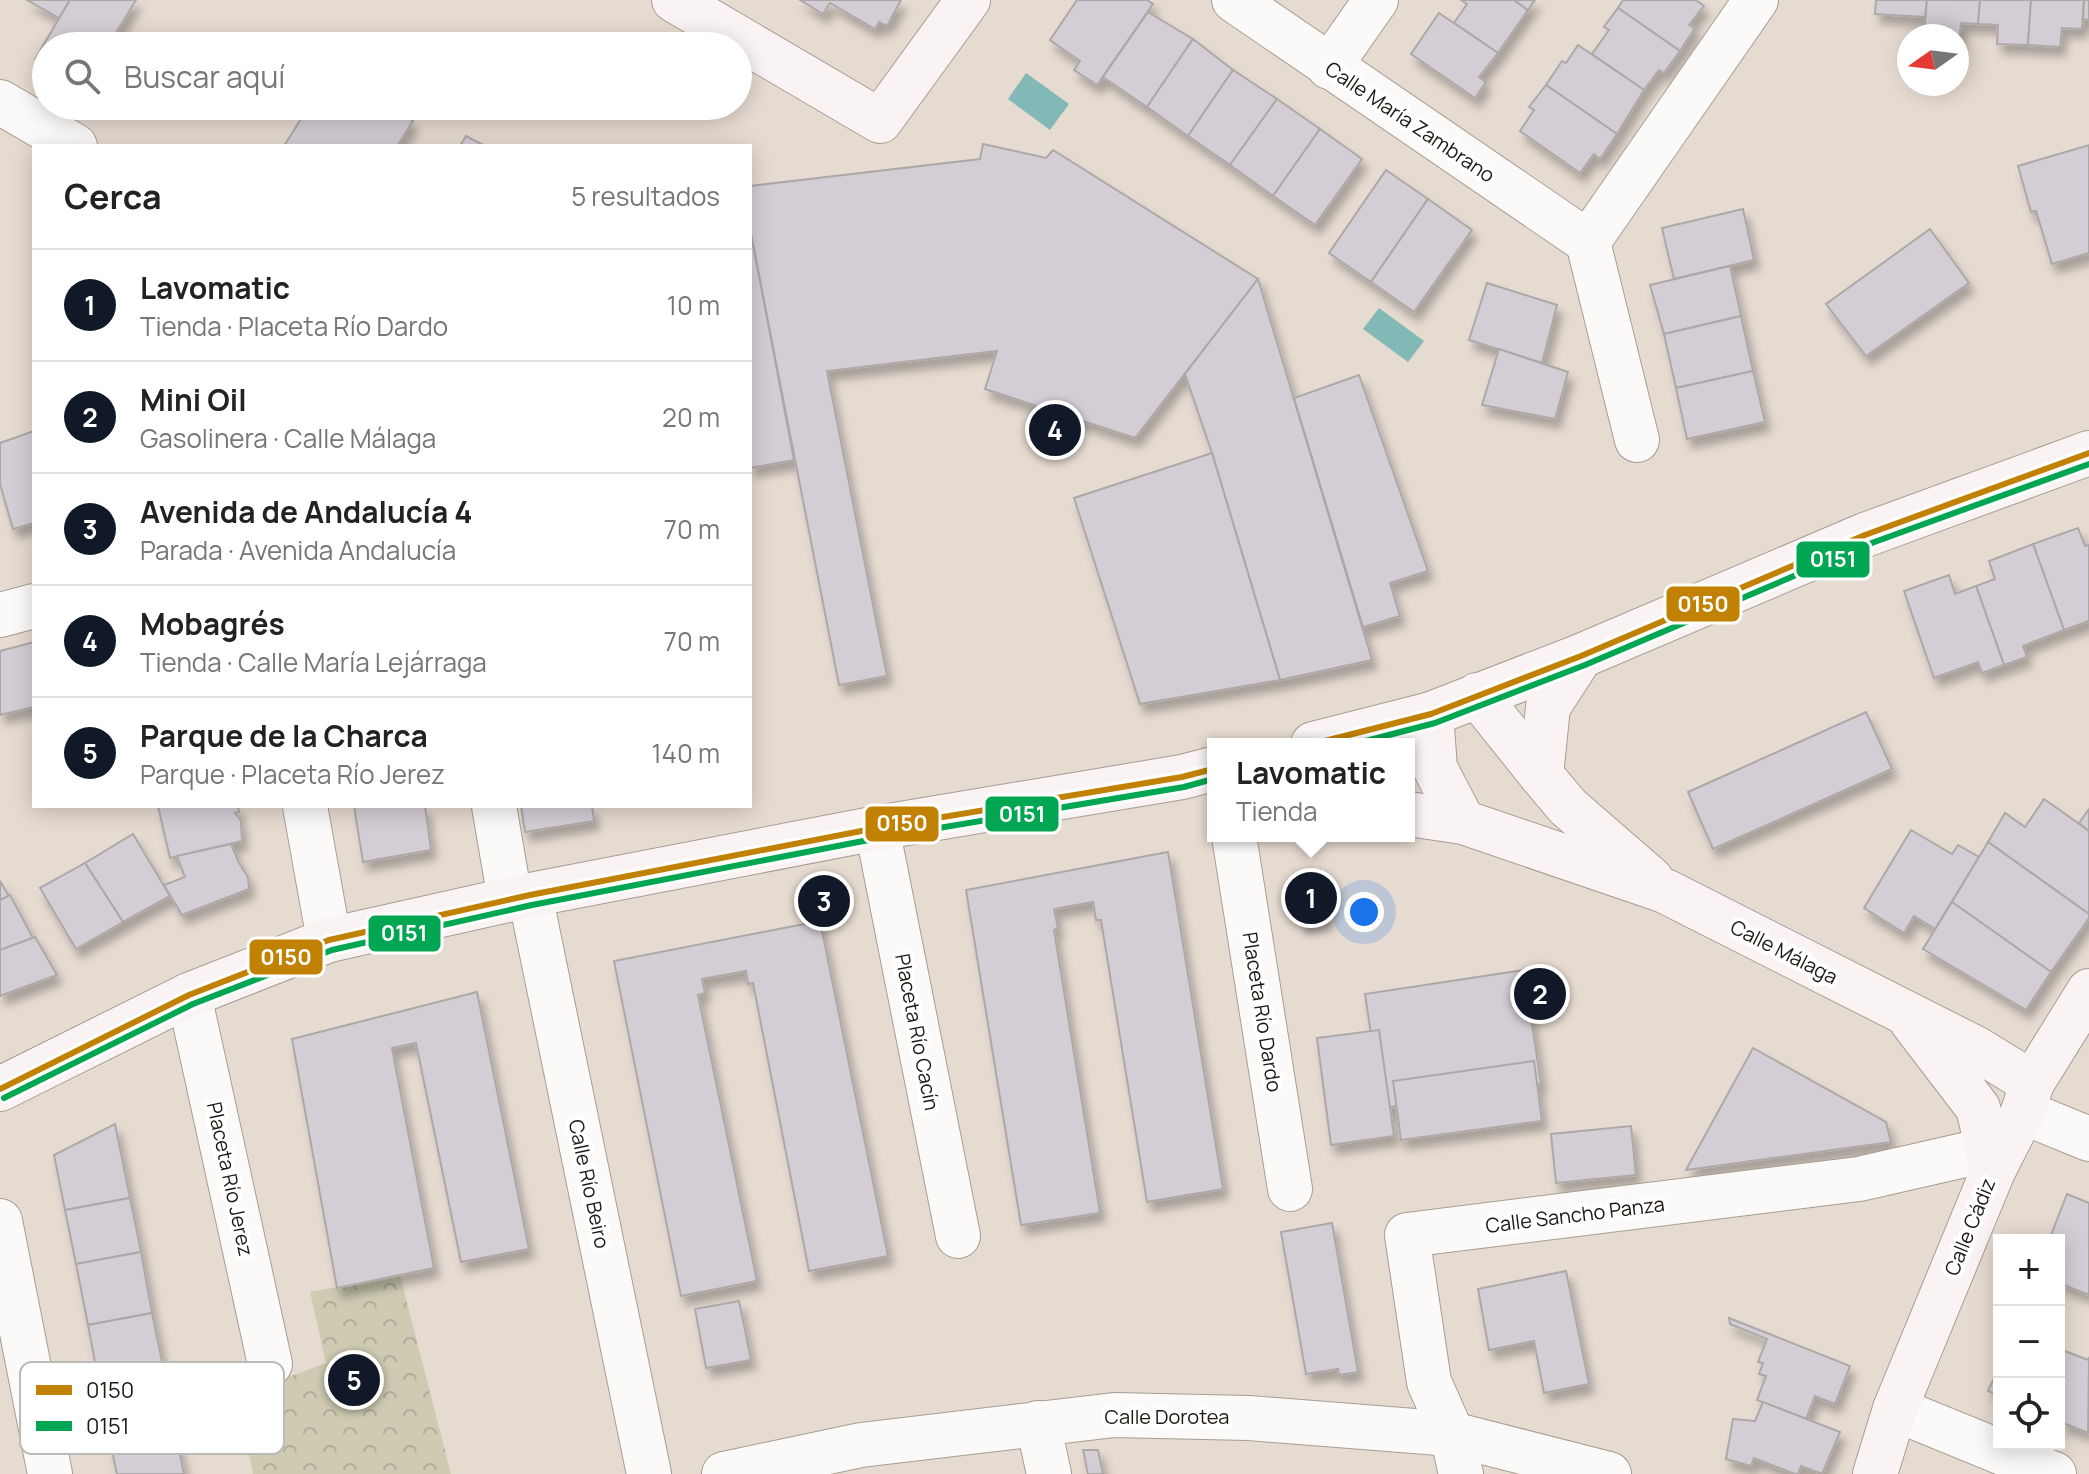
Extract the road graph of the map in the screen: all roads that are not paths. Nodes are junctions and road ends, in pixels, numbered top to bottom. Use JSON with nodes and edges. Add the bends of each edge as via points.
{"nodes":[{"id":1,"x":674,"y":0,"type":"edge"},
{"id":2,"x":968,"y":0,"type":"edge"},
{"id":3,"x":1234,"y":0,"type":"edge"},
{"id":4,"x":1376,"y":0,"type":"edge"},
{"id":5,"x":1756,"y":0,"type":"edge"},
{"id":6,"x":728,"y":32,"type":"edge"},
{"id":7,"x":752,"y":46,"type":"edge"},
{"id":8,"x":1329,"y":67,"type":"junction"},
{"id":9,"x":0,"y":102,"type":"edge"},
{"id":10,"x":72,"y":144,"type":"edge"},
{"id":11,"x":1588,"y":242,"type":"junction"},
{"id":12,"x":1637,"y":440,"type":"dead end"},
{"id":13,"x":2089,"y":453,"type":"edge"},
{"id":14,"x":32,"y":607,"type":"edge"},
{"id":15,"x":0,"y":615,"type":"edge"},
{"id":16,"x":1581,"y":656,"type":"junction"},
{"id":17,"x":1477,"y":695,"type":"junction"},
{"id":18,"x":1431,"y":714,"type":"junction"},
{"id":19,"x":1337,"y":738,"type":"edge"},
{"id":20,"x":1541,"y":775,"type":"junction"},
{"id":21,"x":1203,"y":779,"type":"edge"},
{"id":22,"x":305,"y":808,"type":"edge"},
{"id":23,"x":495,"y":808,"type":"edge"},
{"id":24,"x":1415,"y":815,"type":"edge"},
{"id":25,"x":1463,"y":822,"type":"junction"},
{"id":26,"x":877,"y":828,"type":"junction"},
{"id":27,"x":1235,"y":842,"type":"edge"},
{"id":28,"x":1665,"y":891,"type":"junction"},
{"id":29,"x":520,"y":897,"type":"junction"},
{"id":30,"x":329,"y":940,"type":"junction"},
{"id":31,"x":2089,"y":991,"type":"edge"},
{"id":32,"x":189,"y":995,"type":"junction"},
{"id":33,"x":1904,"y":1012,"type":"junction"},
{"id":34,"x":0,"y":1089,"type":"edge"},
{"id":35,"x":2027,"y":1097,"type":"junction"},
{"id":36,"x":2089,"y":1139,"type":"edge"},
{"id":37,"x":1990,"y":1160,"type":"junction"},
{"id":38,"x":1290,"y":1189,"type":"dead end"},
{"id":39,"x":0,"y":1221,"type":"edge"},
{"id":40,"x":958,"y":1236,"type":"dead end"},
{"id":41,"x":28,"y":1362,"type":"edge"},
{"id":42,"x":270,"y":1362,"type":"edge"},
{"id":43,"x":1895,"y":1409,"type":"junction"},
{"id":44,"x":1038,"y":1423,"type":"junction"},
{"id":45,"x":46,"y":1454,"type":"edge"},
{"id":46,"x":1456,"y":1454,"type":"edge"},
{"id":47,"x":50,"y":1474,"type":"edge"},
{"id":48,"x":649,"y":1474,"type":"edge"},
{"id":49,"x":724,"y":1474,"type":"edge"},
{"id":50,"x":1049,"y":1474,"type":"edge"},
{"id":51,"x":1609,"y":1474,"type":"edge"},
{"id":52,"x":1875,"y":1474,"type":"edge"},
{"id":53,"x":2054,"y":1474,"type":"edge"}],
"edges":[{"from":1,"to":6,"type":"street"},
{"from":2,"to":7,"type":"street","via":[[880,121]]},
{"from":3,"to":8,"type":"street","name":"Calle María Zambrano"},
{"from":4,"to":8,"type":"street"},
{"from":5,"to":11,"type":"street"},
{"from":8,"to":11,"type":"street","name":"Calle María Zambrano"},
{"from":9,"to":10,"type":"street"},
{"from":11,"to":12,"type":"street"},
{"from":13,"to":16,"type":"street","via":[[1865,535]]},
{"from":14,"to":15,"type":"street"},
{"from":16,"to":17,"type":"street"},
{"from":16,"to":20,"type":"street","via":[[1548,707]]},
{"from":17,"to":18,"type":"street"},
{"from":17,"to":20,"type":"street","name":"Calle Málaga"},
{"from":18,"to":19,"type":"street"},
{"from":18,"to":25,"type":"street","via":[[1435,768]]},
{"from":20,"to":28,"type":"street","name":"Calle Málaga","via":[[1568,807]]},
{"from":21,"to":26,"type":"street"},
{"from":22,"to":30,"type":"street"},
{"from":23,"to":29,"type":"street","name":"Calle Río Beiro"},
{"from":24,"to":25,"type":"street","name":"Calle Málaga"},
{"from":25,"to":28,"type":"street","name":"Calle Málaga"},
{"from":26,"to":29,"type":"street"},
{"from":26,"to":40,"type":"street","name":"Placeta Río Cacín"},
{"from":27,"to":38,"type":"street","name":"Placeta Río Dardo"},
{"from":28,"to":33,"type":"street","name":"Calle Málaga"},
{"from":29,"to":30,"type":"street"},
{"from":29,"to":48,"type":"street","name":"Calle Río Beiro"},
{"from":30,"to":32,"type":"street"},
{"from":31,"to":35,"type":"street","name":"Calle Cádiz"},
{"from":32,"to":34,"type":"street"},
{"from":32,"to":42,"type":"street","name":"Placeta Río Jerez"},
{"from":33,"to":35,"type":"street","name":"Calle Málaga","via":[[1977,1049]]},
{"from":33,"to":37,"type":"street","name":"Calle Málaga","via":[[1978,1108]]},
{"from":35,"to":36,"type":"street","name":"Calle Málaga"},
{"from":35,"to":37,"type":"street","name":"Calle Cádiz"},
{"from":37,"to":43,"type":"street","name":"Calle Cádiz"},
{"from":37,"to":46,"type":"street","name":"Calle Sancho Panza","via":[[1407,1235],[1429,1382]]},
{"from":39,"to":41,"type":"street"},
{"from":43,"to":52,"type":"street","name":"Calle Cádiz"},
{"from":43,"to":53,"type":"street"},
{"from":44,"to":46,"type":"street","name":"Calle Dorotea","via":[[1114,1415],[1249,1418]]},
{"from":44,"to":49,"type":"street","name":"Calle Dorotea","via":[[861,1445]]},
{"from":44,"to":50,"type":"street"},
{"from":45,"to":47,"type":"street"},
{"from":46,"to":51,"type":"street","name":"Calle Dorotea"}]}
